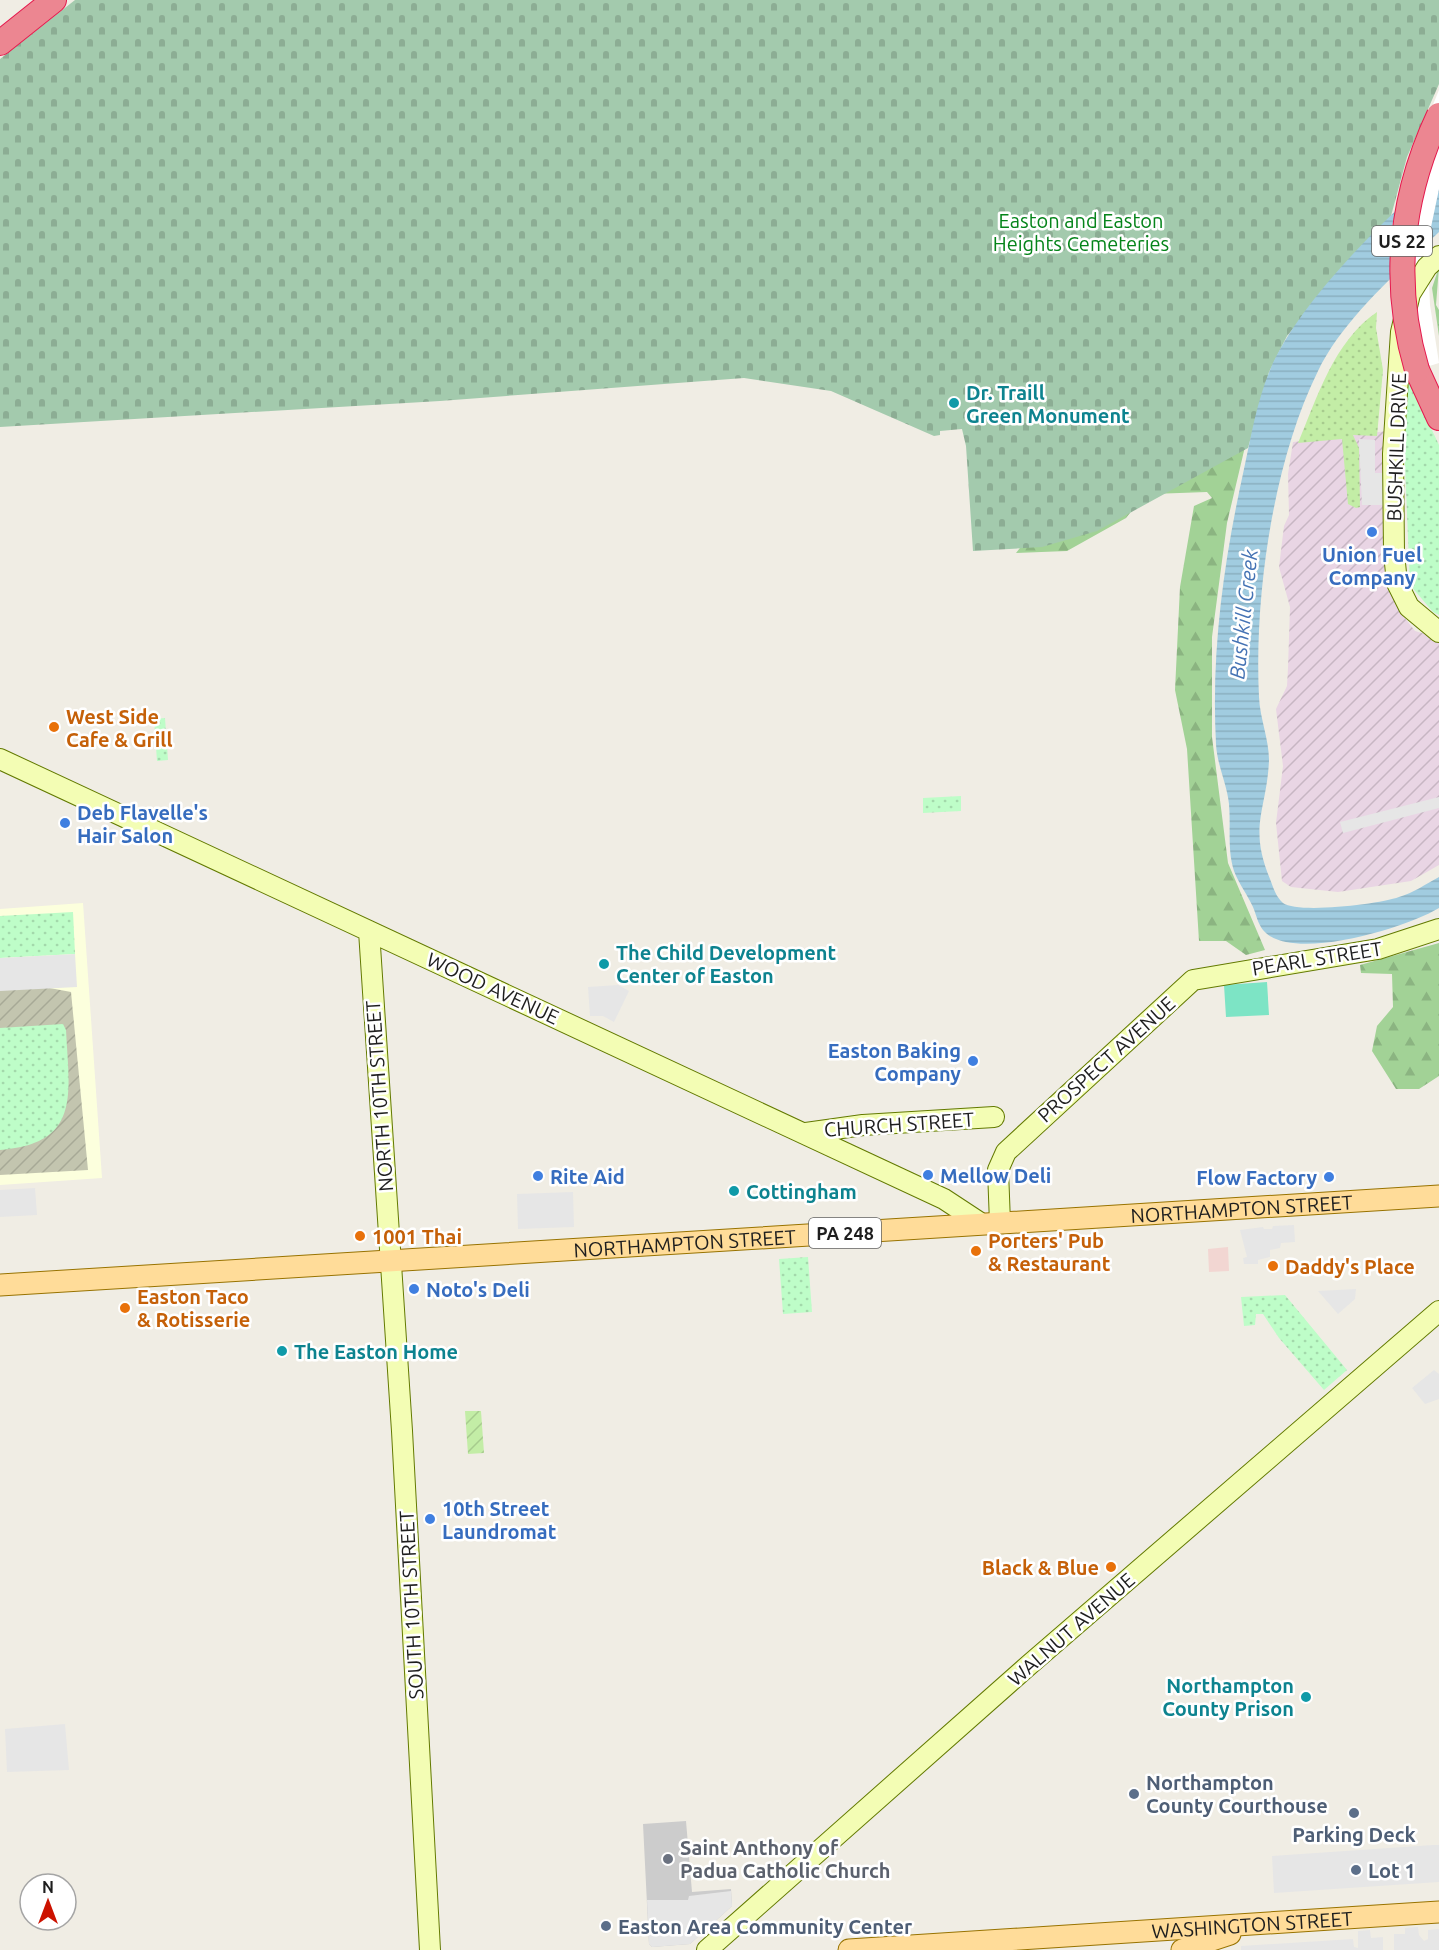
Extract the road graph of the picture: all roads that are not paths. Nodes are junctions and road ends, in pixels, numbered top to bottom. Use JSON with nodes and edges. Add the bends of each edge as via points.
{"nodes":[{"id":1,"x":32,"y":0,"type":"edge"},
{"id":2,"x":54,"y":0,"type":"edge"},
{"id":3,"x":0,"y":25,"type":"edge"},
{"id":4,"x":0,"y":43,"type":"edge"},
{"id":5,"x":1439,"y":115,"type":"edge"},
{"id":6,"x":1439,"y":158,"type":"edge"},
{"id":7,"x":1439,"y":256,"type":"edge"},
{"id":8,"x":1430,"y":371,"type":"edge"},
{"id":9,"x":1439,"y":418,"type":"edge"},
{"id":10,"x":1439,"y":632,"type":"edge"},
{"id":11,"x":0,"y":759,"type":"edge"},
{"id":12,"x":1439,"y":929,"type":"edge"},
{"id":13,"x":369,"y":930,"type":"junction"},
{"id":14,"x":1193,"y":980,"type":"joint"},
{"id":15,"x":994,"y":1117,"type":"dead end"},
{"id":16,"x":806,"y":1133,"type":"junction"},
{"id":17,"x":1439,"y":1196,"type":"edge"},
{"id":18,"x":991,"y":1224,"type":"junction"},
{"id":19,"x":389,"y":1261,"type":"junction"},
{"id":20,"x":0,"y":1285,"type":"edge"},
{"id":21,"x":1439,"y":1311,"type":"edge"},
{"id":22,"x":1439,"y":1912,"type":"edge"},
{"id":23,"x":1258,"y":1924,"type":"junction"},
{"id":24,"x":1167,"y":1940,"type":"edge"},
{"id":25,"x":430,"y":1950,"type":"edge"},
{"id":26,"x":707,"y":1950,"type":"edge"},
{"id":27,"x":849,"y":1950,"type":"edge"},
{"id":28,"x":1182,"y":1950,"type":"edge"}],
"edges":[{"from":1,"to":3,"type":"highway"},
{"from":2,"to":4,"type":"highway"},
{"from":5,"to":8,"type":"highway","number":"US 22","bridge":true,"via":[[1414,178],[1402,244],[1403,308]]},
{"from":6,"to":8,"type":"highway","number":"US 22","via":[[1422,215],[1418,260]]},
{"from":7,"to":10,"type":"street","name":"BUSHKILL DRIVE","via":[[1410,294],[1401,332],[1393,454],[1397,583],[1409,607]]},
{"from":8,"to":9,"type":"highway","number":"US 22"},
{"from":11,"to":13,"type":"street","name":"WOOD AVENUE"},
{"from":12,"to":14,"type":"street","name":"PEARL STREET","via":[[1378,950]]},
{"from":13,"to":16,"type":"street","name":"WOOD AVENUE"},
{"from":13,"to":19,"type":"street","name":"NORTH 10TH STREET"},
{"from":14,"to":18,"type":"street","name":"PROSPECT AVENUE","via":[[1019,1137],[1004,1155]]},
{"from":15,"to":16,"type":"street","name":"CHURCH STREET","via":[[863,1125]]},
{"from":16,"to":18,"type":"street","name":"WOOD AVENUE"},
{"from":17,"to":18,"type":"main road","name":"NORTHAMPTON STREET"},
{"from":18,"to":19,"type":"main road","name":"NORTHAMPTON STREET","number":"PA 248"},
{"from":19,"to":20,"type":"main road","name":"NORTHAMPTON STREET","number":"PA 248"},
{"from":19,"to":25,"type":"street","name":"SOUTH 10TH STREET"},
{"from":21,"to":26,"type":"street","name":"WALNUT AVENUE"},
{"from":22,"to":23,"type":"main road","name":"WASHINGTON STREET"},
{"from":23,"to":24,"type":"main road","name":"WASHINGTON STREET"},
{"from":23,"to":28,"type":"main road"},
{"from":24,"to":27,"type":"main road","name":"WASHINGTON STREET","via":[[1045,1938]]}]}
